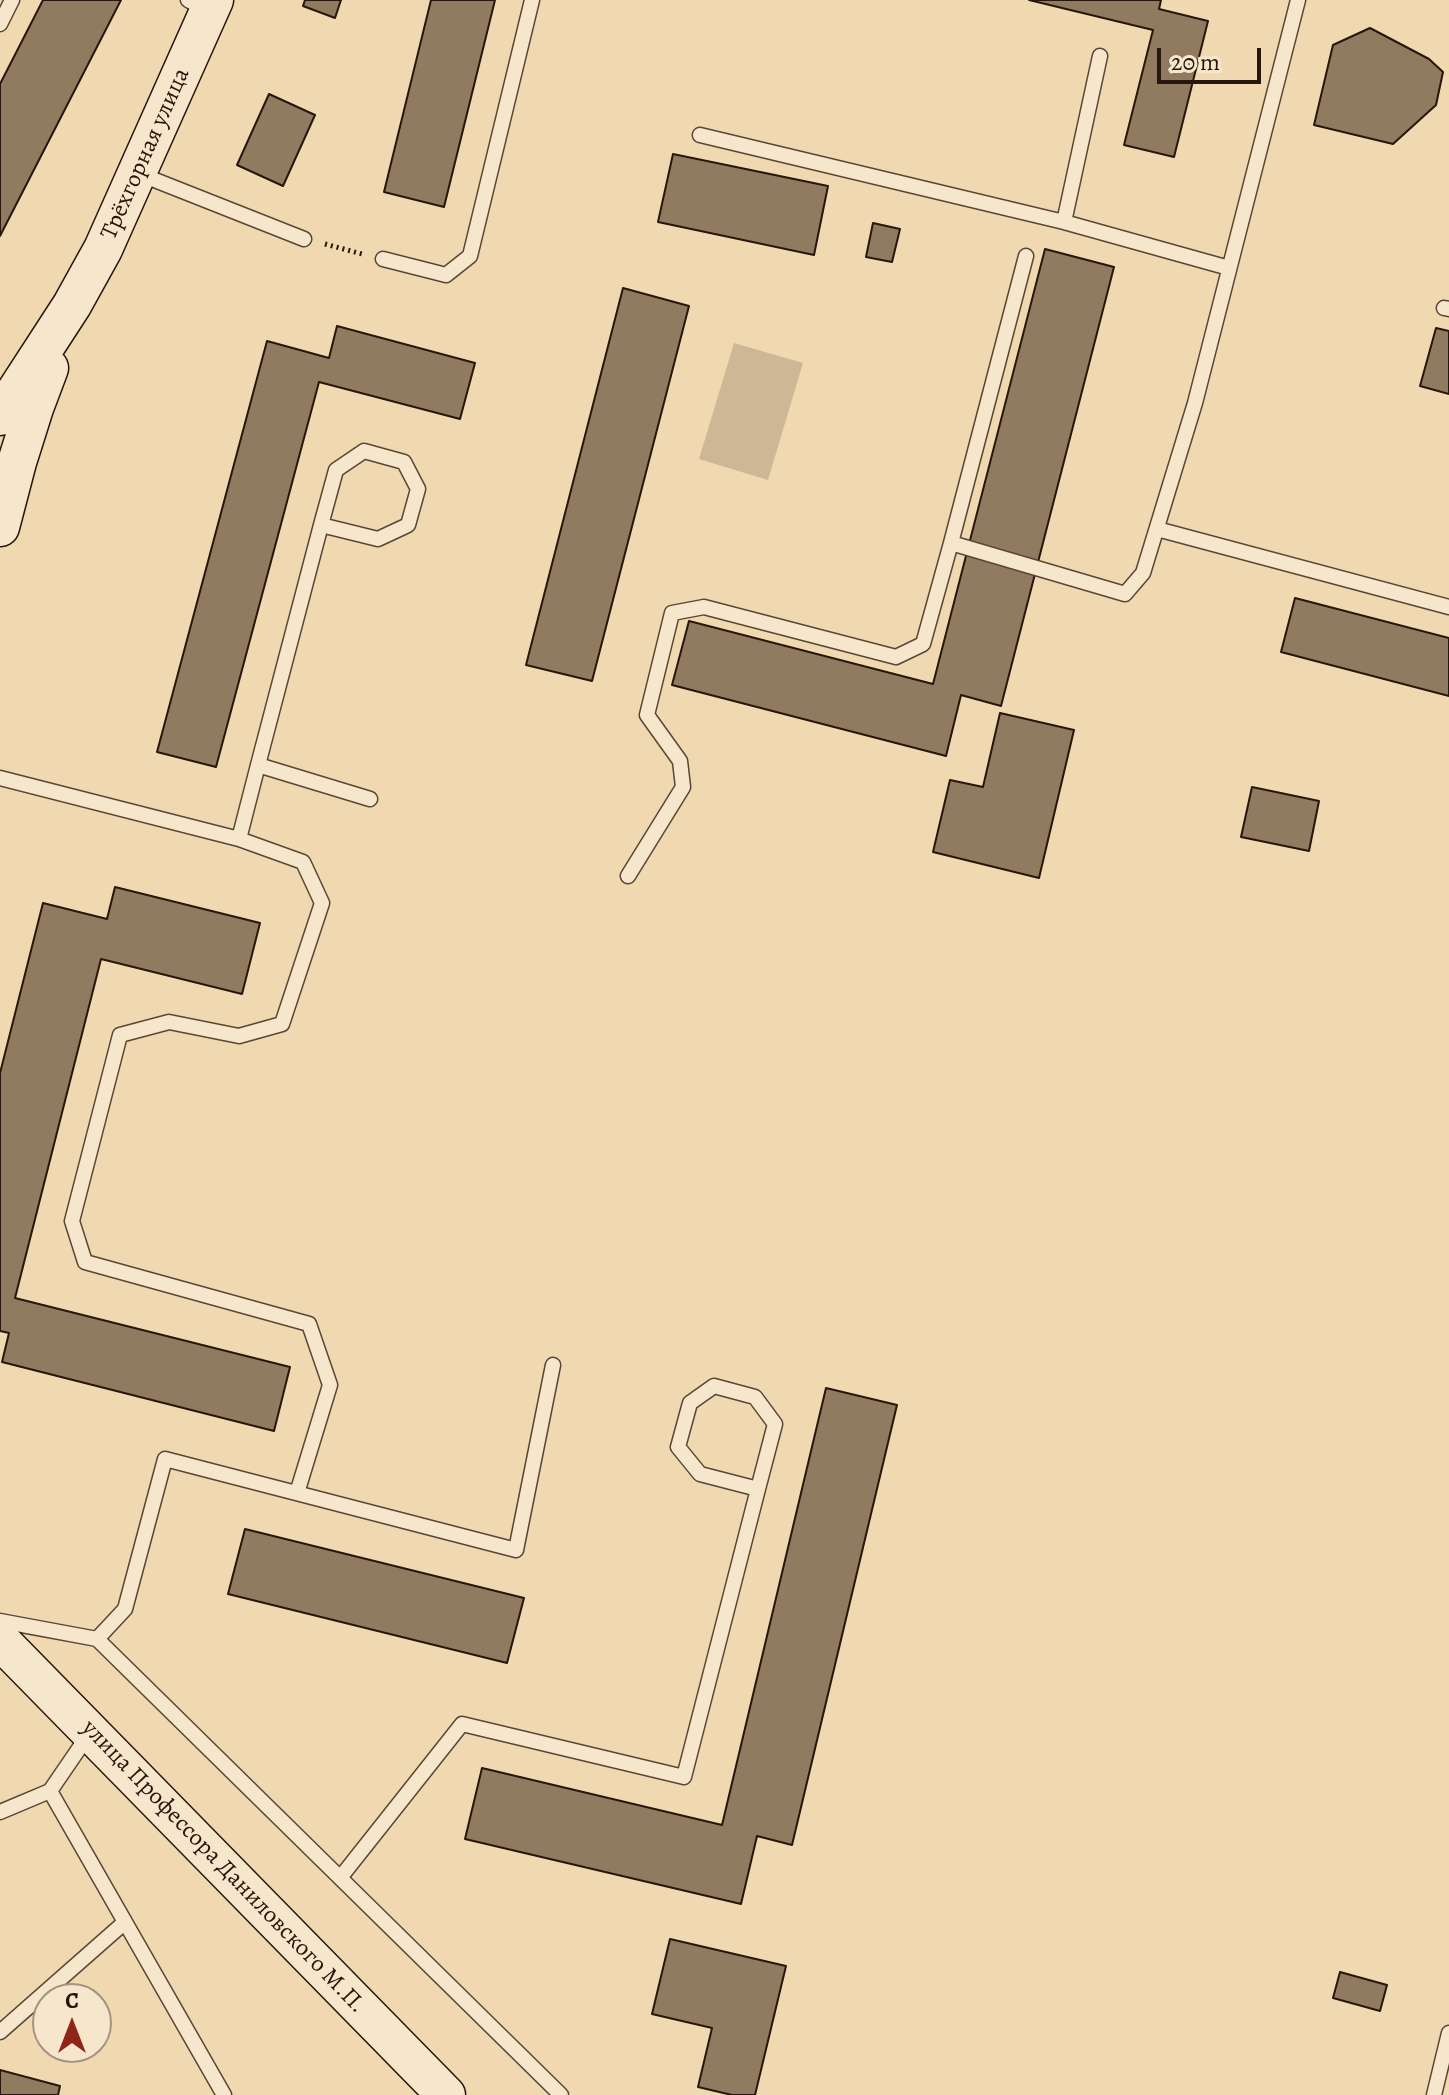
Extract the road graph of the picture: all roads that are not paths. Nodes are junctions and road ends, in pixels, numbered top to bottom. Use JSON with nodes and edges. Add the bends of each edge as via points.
{"nodes":[{"id":1,"x":12,"y":0,"type":"edge"},
{"id":2,"x":532,"y":0,"type":"edge"},
{"id":3,"x":1298,"y":0,"type":"edge"},
{"id":4,"x":204,"y":4,"type":"edge"},
{"id":5,"x":0,"y":24,"type":"edge"},
{"id":6,"x":1100,"y":56,"type":"dead end"},
{"id":7,"x":700,"y":135,"type":"dead end"},
{"id":8,"x":137,"y":173,"type":"junction"},
{"id":9,"x":1064,"y":222,"type":"junction"},
{"id":10,"x":304,"y":239,"type":"road end"},
{"id":11,"x":1026,"y":256,"type":"dead end"},
{"id":12,"x":383,"y":259,"type":"road end"},
{"id":13,"x":1229,"y":268,"type":"junction"},
{"id":14,"x":72,"y":305,"type":"junction"},
{"id":15,"x":0,"y":416,"type":"edge"},
{"id":16,"x":321,"y":525,"type":"junction"},
{"id":17,"x":0,"y":527,"type":"edge"},
{"id":18,"x":1157,"y":529,"type":"junction"},
{"id":19,"x":951,"y":543,"type":"junction"},
{"id":20,"x":1449,"y":607,"type":"edge"},
{"id":21,"x":258,"y":765,"type":"junction"},
{"id":22,"x":0,"y":778,"type":"edge"},
{"id":23,"x":370,"y":799,"type":"dead end"},
{"id":24,"x":239,"y":839,"type":"junction"},
{"id":25,"x":628,"y":876,"type":"dead end"},
{"id":26,"x":553,"y":1365,"type":"dead end"},
{"id":27,"x":758,"y":1489,"type":"junction"},
{"id":28,"x":297,"y":1493,"type":"junction"},
{"id":29,"x":0,"y":1621,"type":"edge"},
{"id":30,"x":97,"y":1639,"type":"junction"},
{"id":31,"x":0,"y":1640,"type":"edge"},
{"id":32,"x":90,"y":1732,"type":"junction"},
{"id":33,"x":50,"y":1791,"type":"junction"},
{"id":34,"x":0,"y":1812,"type":"edge"},
{"id":35,"x":340,"y":1878,"type":"junction"},
{"id":36,"x":125,"y":1922,"type":"junction"},
{"id":37,"x":0,"y":2032,"type":"edge"},
{"id":38,"x":1449,"y":2033,"type":"edge"},
{"id":39,"x":224,"y":2095,"type":"edge"},
{"id":40,"x":446,"y":2095,"type":"edge"},
{"id":41,"x":561,"y":2095,"type":"edge"},
{"id":42,"x":1434,"y":2095,"type":"edge"}],
"edges":[{"from":1,"to":5,"type":"lane"},
{"from":2,"to":12,"type":"lane","via":[[470,256],[446,275]]},
{"from":3,"to":13,"type":"lane"},
{"from":4,"to":8,"type":"main road","name":"Трёхгорная улица"},
{"from":6,"to":9,"type":"lane"},
{"from":7,"to":9,"type":"lane"},
{"from":8,"to":10,"type":"lane"},
{"from":8,"to":14,"type":"main road","name":"Трёхгорная улица"},
{"from":9,"to":13,"type":"lane"},
{"from":11,"to":19,"type":"lane"},
{"from":13,"to":18,"type":"lane"},
{"from":14,"to":15,"type":"main road"},
{"from":14,"to":17,"type":"main road","via":[[34,408]]},
{"from":16,"to":16,"type":"lane","via":[[336,470],[364,451],[404,462],[418,489],[408,525],[378,539]]},
{"from":16,"to":21,"type":"lane"},
{"from":18,"to":19,"type":"lane","via":[[1143,573],[1125,594]]},
{"from":18,"to":20,"type":"lane"},
{"from":19,"to":25,"type":"lane","via":[[923,644],[896,657],[704,607],[672,613],[647,715],[680,761],[683,787]]},
{"from":21,"to":23,"type":"lane"},
{"from":21,"to":24,"type":"lane"},
{"from":22,"to":24,"type":"lane"},
{"from":24,"to":28,"type":"lane","via":[[303,862],[322,903],[282,1024],[239,1036],[169,1022],[120,1035],[72,1221],[85,1262],[309,1324],[330,1385]]},
{"from":26,"to":28,"type":"lane","via":[[516,1550]]},
{"from":27,"to":27,"type":"lane","via":[[775,1424],[755,1397],[714,1386],[690,1403],[678,1447],[700,1474]]},
{"from":27,"to":35,"type":"lane","via":[[684,1777],[462,1724]]},
{"from":28,"to":30,"type":"lane","via":[[165,1459],[125,1609]]},
{"from":29,"to":30,"type":"lane"},
{"from":30,"to":35,"type":"lane"},
{"from":31,"to":32,"type":"main road","name":"улица Профессора Даниловского М.П."},
{"from":32,"to":33,"type":"lane"},
{"from":32,"to":40,"type":"main road","name":"улица Профессора Даниловского М.П."},
{"from":33,"to":34,"type":"lane"},
{"from":33,"to":36,"type":"lane"},
{"from":35,"to":41,"type":"lane"},
{"from":36,"to":37,"type":"lane"},
{"from":36,"to":39,"type":"lane"},
{"from":38,"to":42,"type":"lane"}]}
